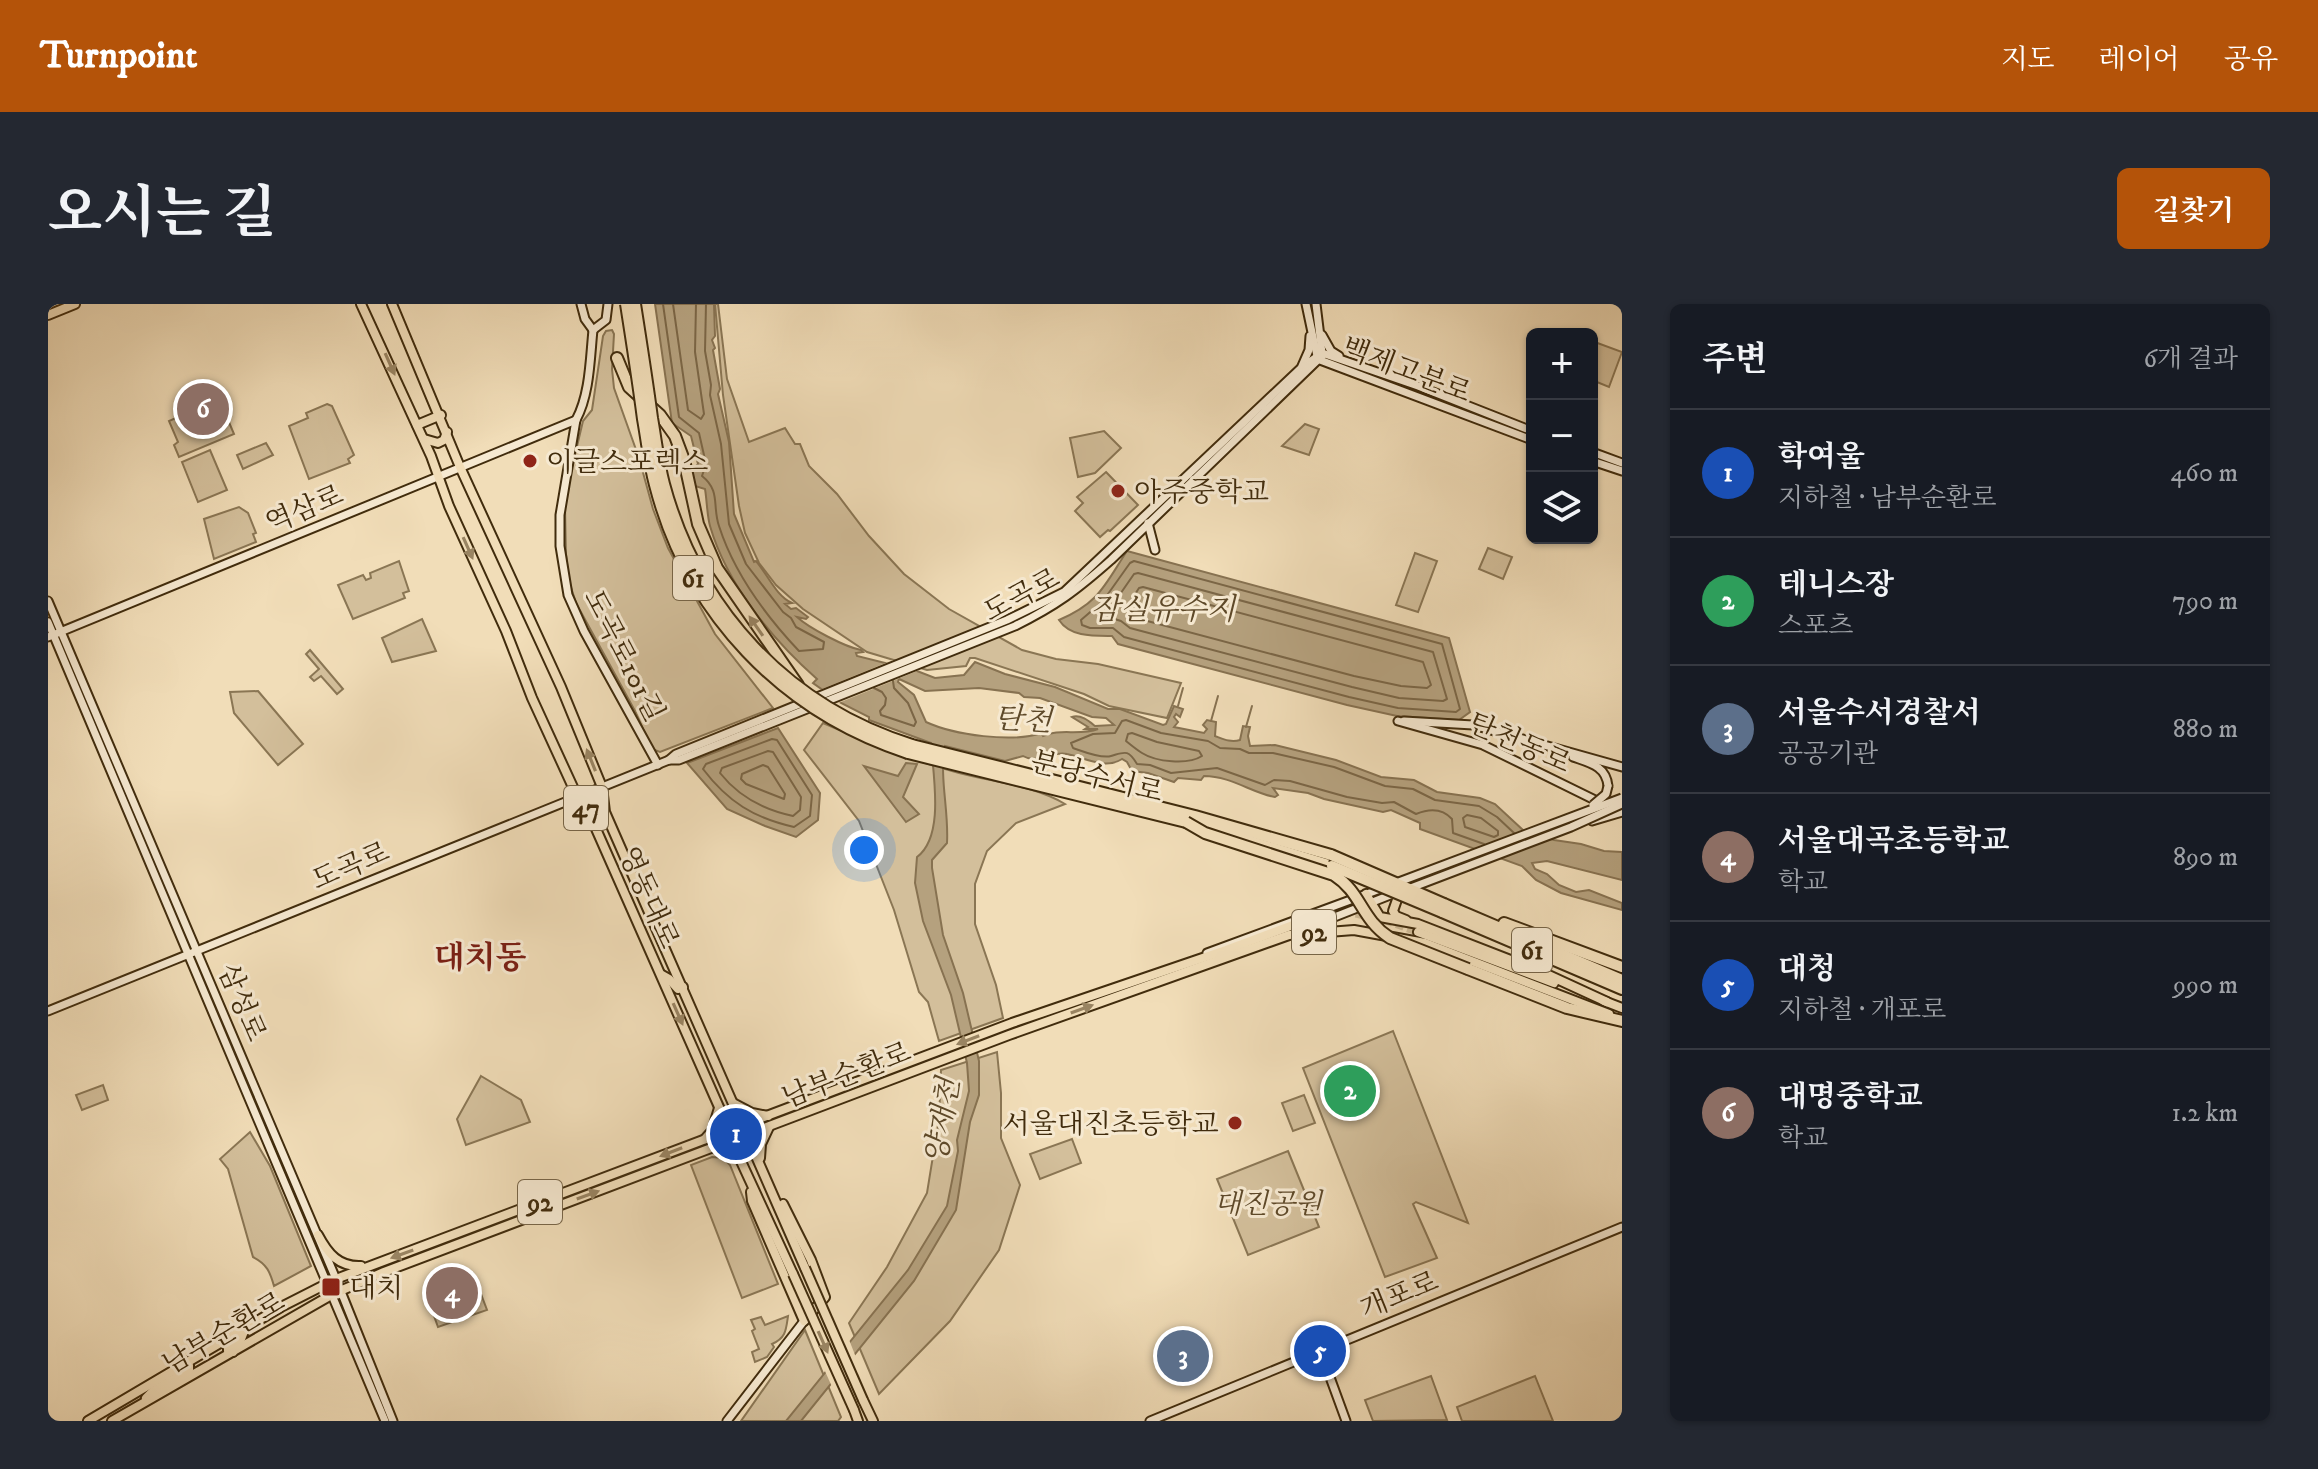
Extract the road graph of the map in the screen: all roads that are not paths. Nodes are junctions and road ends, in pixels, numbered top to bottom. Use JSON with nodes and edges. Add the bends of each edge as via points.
{"nodes":[{"id":1,"x":75,"y":304,"type":"edge"},
{"id":2,"x":361,"y":304,"type":"edge"},
{"id":3,"x":392,"y":304,"type":"edge"},
{"id":4,"x":581,"y":304,"type":"edge"},
{"id":5,"x":608,"y":304,"type":"edge"},
{"id":6,"x":626,"y":304,"type":"edge"},
{"id":7,"x":635,"y":304,"type":"edge"},
{"id":8,"x":1306,"y":304,"type":"edge"},
{"id":9,"x":1316,"y":304,"type":"edge"},
{"id":10,"x":48,"y":315,"type":"edge"},
{"id":11,"x":1310,"y":322,"type":"junction"},
{"id":12,"x":593,"y":330,"type":"junction"},
{"id":13,"x":1321,"y":332,"type":"junction"},
{"id":14,"x":1321,"y":356,"type":"junction"},
{"id":15,"x":617,"y":358,"type":"dead end"},
{"id":16,"x":1348,"y":362,"type":"junction"},
{"id":17,"x":1301,"y":368,"type":"junction"},
{"id":18,"x":441,"y":415,"type":"junction"},
{"id":19,"x":576,"y":420,"type":"junction"},
{"id":20,"x":417,"y":425,"type":"junction"},
{"id":21,"x":563,"y":425,"type":"junction"},
{"id":22,"x":1526,"y":429,"type":"edge"},
{"id":23,"x":447,"y":432,"type":"junction"},
{"id":24,"x":574,"y":437,"type":"junction"},
{"id":25,"x":1526,"y":438,"type":"edge"},
{"id":26,"x":424,"y":439,"type":"junction"},
{"id":27,"x":1598,"y":454,"type":"edge"},
{"id":28,"x":1598,"y":463,"type":"edge"},
{"id":29,"x":1622,"y":463,"type":"edge"},
{"id":30,"x":460,"y":467,"type":"junction"},
{"id":31,"x":1622,"y":471,"type":"edge"},
{"id":32,"x":437,"y":476,"type":"junction"},
{"id":33,"x":1148,"y":523,"type":"junction"},
{"id":34,"x":1155,"y":550,"type":"dead end"},
{"id":35,"x":48,"y":601,"type":"edge"},
{"id":36,"x":48,"y":622,"type":"edge"},
{"id":37,"x":54,"y":634,"type":"edge"},
{"id":38,"x":801,"y":689,"type":"junction"},
{"id":39,"x":1526,"y":738,"type":"junction"},
{"id":40,"x":669,"y":760,"type":"junction"},
{"id":41,"x":658,"y":765,"type":"junction"},
{"id":42,"x":1622,"y":767,"type":"edge"},
{"id":43,"x":602,"y":787,"type":"junction"},
{"id":44,"x":577,"y":796,"type":"junction"},
{"id":45,"x":1622,"y":798,"type":"edge"},
{"id":46,"x":1622,"y":804,"type":"edge"},
{"id":47,"x":1622,"y":811,"type":"edge"},
{"id":48,"x":1564,"y":818,"type":"junction"},
{"id":49,"x":1186,"y":822,"type":"junction"},
{"id":50,"x":1571,"y":827,"type":"junction"},
{"id":51,"x":1400,"y":889,"type":"junction"},
{"id":52,"x":1365,"y":900,"type":"junction"},
{"id":53,"x":1444,"y":904,"type":"junction"},
{"id":54,"x":1320,"y":915,"type":"tunnel mouth"},
{"id":55,"x":1418,"y":928,"type":"junction"},
{"id":56,"x":1289,"y":935,"type":"junction"},
{"id":57,"x":1425,"y":943,"type":"junction"},
{"id":58,"x":193,"y":951,"type":"junction"},
{"id":59,"x":1195,"y":959,"type":"junction"},
{"id":60,"x":1622,"y":967,"type":"edge"},
{"id":61,"x":661,"y":975,"type":"junction"},
{"id":62,"x":1622,"y":980,"type":"edge"},
{"id":63,"x":683,"y":987,"type":"junction"},
{"id":64,"x":1622,"y":989,"type":"edge"},
{"id":65,"x":1622,"y":1008,"type":"edge"},
{"id":66,"x":48,"y":1011,"type":"edge"},
{"id":67,"x":1622,"y":1020,"type":"edge"},
{"id":68,"x":732,"y":1102,"type":"junction"},
{"id":69,"x":719,"y":1107,"type":"junction"},
{"id":70,"x":769,"y":1116,"type":"junction"},
{"id":71,"x":769,"y":1127,"type":"junction"},
{"id":72,"x":746,"y":1130,"type":"junction"},
{"id":73,"x":727,"y":1131,"type":"junction"},
{"id":74,"x":705,"y":1140,"type":"junction"},
{"id":75,"x":732,"y":1141,"type":"junction"},
{"id":76,"x":760,"y":1162,"type":"junction"},
{"id":77,"x":766,"y":1175,"type":"junction"},
{"id":78,"x":749,"y":1179,"type":"junction"},
{"id":79,"x":1622,"y":1227,"type":"edge"},
{"id":80,"x":318,"y":1235,"type":"junction"},
{"id":81,"x":370,"y":1266,"type":"junction"},
{"id":82,"x":332,"y":1281,"type":"junction"},
{"id":83,"x":337,"y":1293,"type":"junction"},
{"id":84,"x":804,"y":1321,"type":"junction"},
{"id":85,"x":245,"y":1328,"type":"junction"},
{"id":86,"x":1320,"y":1350,"type":"junction"},
{"id":87,"x":233,"y":1352,"type":"junction"},
{"id":88,"x":186,"y":1364,"type":"junction"},
{"id":89,"x":144,"y":1403,"type":"junction"},
{"id":90,"x":88,"y":1421,"type":"edge"},
{"id":91,"x":112,"y":1421,"type":"edge"},
{"id":92,"x":385,"y":1421,"type":"edge"},
{"id":93,"x":393,"y":1421,"type":"edge"},
{"id":94,"x":727,"y":1421,"type":"edge"},
{"id":95,"x":858,"y":1421,"type":"edge"},
{"id":96,"x":873,"y":1421,"type":"edge"},
{"id":97,"x":1150,"y":1421,"type":"edge"},
{"id":98,"x":1346,"y":1421,"type":"edge"}],
"edges":[{"from":1,"to":10,"type":"main road"},
{"from":2,"to":20,"type":"main road","name":"영동대로","number":"47","one_way":true},
{"from":3,"to":18,"type":"main road","name":"영동대로","number":"47"},
{"from":4,"to":12,"type":"main road"},
{"from":5,"to":12,"type":"main road","via":[[606,320]]},
{"from":6,"to":49,"type":"highway","name":"분당수서로","number":"61","bridge":true,"via":[[652,473],[666,522],[704,599],[760,667],[821,714],[893,748]]},
{"from":7,"to":38,"type":"highway","name":"분당수서로","number":"61","bridge":true,"via":[[659,465],[679,530],[734,626],[761,657]]},
{"from":8,"to":11,"type":"main road","name":"백제고분로"},
{"from":9,"to":13,"type":"main road","name":"백제고분로"},
{"from":11,"to":14,"type":"main road","name":"백제고분로"},
{"from":11,"to":17,"type":"main road","via":[[1309,350]]},
{"from":12,"to":19,"type":"main road","name":"도곡로101길","via":[[582,410]]},
{"from":13,"to":14,"type":"main road","name":"백제고분로"},
{"from":13,"to":16,"type":"main road","via":[[1331,351]]},
{"from":14,"to":16,"type":"main road","name":"백제고분로"},
{"from":14,"to":17,"type":"main road","name":"도곡로"},
{"from":14,"to":25,"type":"main road","name":"백제고분로"},
{"from":14,"to":33,"type":"main road","name":"도곡로"},
{"from":38,"to":15,"type":"highway","one_way":true,"bridge":true,"via":[[717,568],[698,524],[675,436],[629,387]]},
{"from":16,"to":22,"type":"main road","name":"백제고분로"},
{"from":17,"to":40,"type":"main road","name":"도곡로","bridge":true,"via":[[1064,592]]},
{"from":18,"to":20,"type":"main road"},
{"from":18,"to":23,"type":"main road","name":"영동대로","number":"47"},
{"from":19,"to":21,"type":"main road","name":"역삼로"},
{"from":19,"to":24,"type":"main road","name":"도곡로101길"},
{"from":20,"to":26,"type":"main road","name":"영동대로","number":"47"},
{"from":21,"to":24,"type":"main road"},
{"from":21,"to":30,"type":"main road","name":"역삼로"},
{"from":23,"to":26,"type":"main road","via":[[438,443]]},
{"from":23,"to":30,"type":"main road","name":"영동대로","number":"47"},
{"from":24,"to":41,"type":"main road","name":"도곡로101길","via":[[560,515],[568,595]]},
{"from":26,"to":32,"type":"main road","name":"영동대로","number":"47"},
{"from":27,"to":29,"type":"main road"},
{"from":28,"to":31,"type":"main road"},
{"from":30,"to":32,"type":"main road","name":"역삼로"},
{"from":43,"to":30,"type":"main road","name":"영동대로","number":"47","one_way":true},
{"from":32,"to":37,"type":"main road","name":"역삼로"},
{"from":32,"to":44,"type":"main road","name":"영동대로","number":"47","one_way":true},
{"from":33,"to":34,"type":"main road"},
{"from":33,"to":40,"type":"main road","name":"도곡로","bridge":true,"via":[[1061,602],[1015,626]]},
{"from":35,"to":37,"type":"main road","name":"삼성로"},
{"from":36,"to":37,"type":"main road","name":"삼성로"},
{"from":37,"to":58,"type":"main road","name":"삼성로"},
{"from":38,"to":53,"type":"highway","name":"분당수서로","number":"61","bridge":true,"via":[[896,740],[1294,844]]},
{"from":39,"to":42,"type":"main road"},
{"from":39,"to":47,"type":"main road","name":"탄천동로","via":[[1473,725],[1398,721],[1483,745]]},
{"from":39,"to":48,"type":"main road","bridge":true,"via":[[1605,773],[1608,786],[1602,798]]},
{"from":40,"to":41,"type":"main road","name":"도곡로"},
{"from":41,"to":43,"type":"main road","name":"도곡로"},
{"from":43,"to":44,"type":"main road","name":"도곡로"},
{"from":43,"to":63,"type":"main road","name":"영동대로","number":"47","via":[[605,812]]},
{"from":44,"to":58,"type":"main road","name":"도곡로"},
{"from":44,"to":61,"type":"main road","name":"영동대로","number":"47"},
{"from":45,"to":48,"type":"main road","bridge":true},
{"from":46,"to":50,"type":"main road","bridge":true},
{"from":47,"to":50,"type":"main road","bridge":true},
{"from":48,"to":51,"type":"main road","bridge":true},
{"from":49,"to":64,"type":"highway","name":"분당수서로","number":"61","bridge":true,"via":[[1332,866]]},
{"from":49,"to":67,"type":"highway","bridge":true,"via":[[1334,875],[1351,888],[1369,921],[1390,938],[1567,1008]]},
{"from":50,"to":51,"type":"main road","bridge":true},
{"from":51,"to":52,"type":"main road"},
{"from":51,"to":55,"type":"main road","via":[[1394,913]]},
{"from":52,"to":55,"type":"main road","via":[[1380,917]]},
{"from":52,"to":56,"type":"main road"},
{"from":52,"to":57,"type":"main road","via":[[1378,925]]},
{"from":52,"to":59,"type":"main road"},
{"from":53,"to":60,"type":"highway"},
{"from":53,"to":62,"type":"highway","name":"분당수서로","number":"61"},
{"from":54,"to":59,"type":"main road","name":"남부순환로","number":"92"},
{"from":55,"to":57,"type":"main road","via":[[1411,925],[1409,930]]},
{"from":55,"to":65,"type":"main road","via":[[1544,973]]},
{"from":56,"to":57,"type":"main road","name":"남부순환로","number":"92","via":[[1354,930]]},
{"from":71,"to":56,"type":"main road","name":"남부순환로","number":"92","one_way":true},
{"from":57,"to":67,"type":"main road","name":"남부순환로","number":"92"},
{"from":58,"to":66,"type":"main road","name":"도곡로"},
{"from":58,"to":80,"type":"main road","name":"삼성로"},
{"from":58,"to":82,"type":"main road","name":"삼성로"},
{"from":59,"to":70,"type":"main road","name":"남부순환로","number":"92","one_way":true},
{"from":61,"to":63,"type":"main road","via":[[678,989]]},
{"from":61,"to":69,"type":"main road","name":"영동대로","number":"47","one_way":true},
{"from":63,"to":68,"type":"main road","name":"영동대로","number":"47"},
{"from":68,"to":70,"type":"main road"},
{"from":68,"to":72,"type":"main road","name":"영동대로","number":"47"},
{"from":69,"to":73,"type":"main road","name":"영동대로","number":"47"},
{"from":69,"to":74,"type":"main road"},
{"from":70,"to":72,"type":"main road","name":"남부순환로","number":"92"},
{"from":71,"to":72,"type":"main road","name":"남부순환로","number":"92"},
{"from":71,"to":76,"type":"main road"},
{"from":72,"to":73,"type":"main road","name":"남부순환로","number":"92"},
{"from":72,"to":75,"type":"main road","name":"남부순환로","number":"92"},
{"from":72,"to":76,"type":"main road","name":"영동대로","number":"47"},
{"from":73,"to":74,"type":"main road","name":"남부순환로","number":"92"},
{"from":73,"to":75,"type":"main road","name":"영동대로","number":"47"},
{"from":74,"to":81,"type":"main road","name":"남부순환로","number":"92","one_way":true},
{"from":75,"to":78,"type":"main road","name":"영동대로","number":"47"},
{"from":83,"to":75,"type":"main road","name":"남부순환로","number":"92","one_way":true},
{"from":76,"to":77,"type":"main road","name":"영동대로","number":"47"},
{"from":77,"to":84,"type":"main road","via":[[792,1219],[825,1297]]},
{"from":77,"to":96,"type":"main road","name":"영동대로","number":"47","bridge":true},
{"from":78,"to":84,"type":"main road","via":[[752,1201]]},
{"from":78,"to":95,"type":"main road","name":"영동대로","number":"47","one_way":true,"bridge":true},
{"from":79,"to":86,"type":"main road","name":"개포로"},
{"from":80,"to":81,"type":"main road","via":[[330,1256],[344,1265]]},
{"from":80,"to":82,"type":"main road","name":"삼성로"},
{"from":81,"to":82,"type":"main road","name":"남부순환로","number":"92"},
{"from":82,"to":83,"type":"main road","name":"삼성로"},
{"from":82,"to":85,"type":"main road","name":"남부순환로","number":"92"},
{"from":83,"to":87,"type":"main road","name":"남부순환로","number":"92"},
{"from":83,"to":92,"type":"main road","name":"삼성로"},
{"from":83,"to":93,"type":"main road","name":"삼성로"},
{"from":84,"to":94,"type":"main road"},
{"from":85,"to":87,"type":"main road","via":[[241,1339],[227,1348]]},
{"from":85,"to":88,"type":"main road","name":"남부순환로","number":"92"},
{"from":86,"to":97,"type":"main road","name":"개포로"},
{"from":86,"to":98,"type":"main road"},
{"from":87,"to":89,"type":"main road","name":"남부순환로","number":"92"},
{"from":88,"to":89,"type":"main road","via":[[189,1370],[153,1391]]},
{"from":88,"to":90,"type":"main road","name":"남부순환로","number":"92"},
{"from":89,"to":91,"type":"main road","name":"남부순환로","number":"92"}]}
